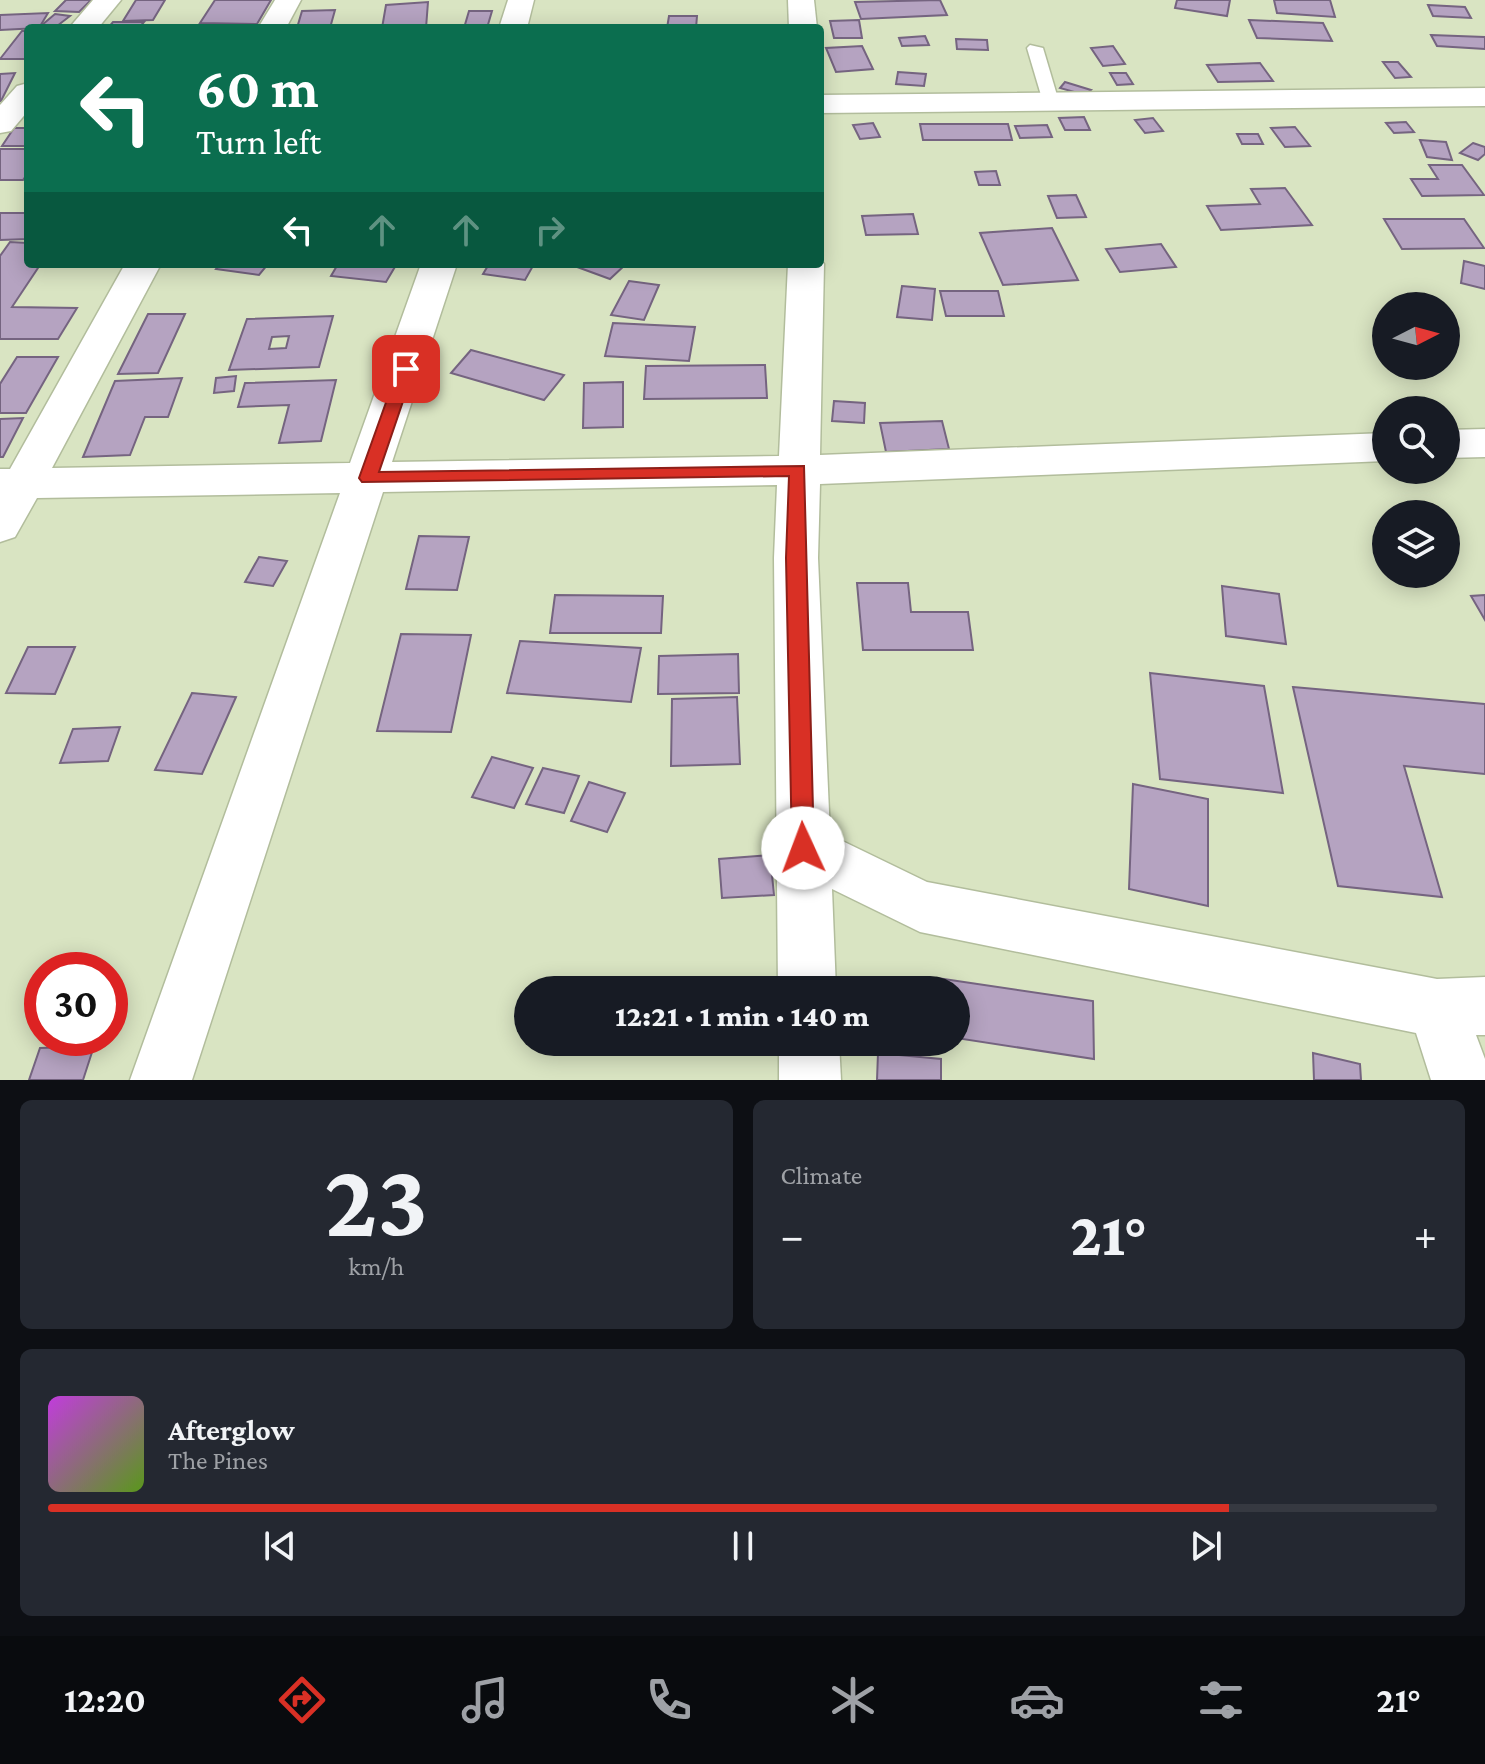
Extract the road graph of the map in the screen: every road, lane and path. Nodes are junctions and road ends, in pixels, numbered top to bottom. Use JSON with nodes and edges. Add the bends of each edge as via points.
{"nodes":[{"id":1,"x":108,"y":0,"type":"edge"},
{"id":2,"x":288,"y":0,"type":"edge"},
{"id":3,"x":521,"y":0,"type":"edge"},
{"id":4,"x":801,"y":0,"type":"edge"},
{"id":5,"x":87,"y":24,"type":"edge"},
{"id":6,"x":274,"y":24,"type":"edge"},
{"id":7,"x":514,"y":24,"type":"edge"},
{"id":8,"x":803,"y":24,"type":"edge"},
{"id":9,"x":1035,"y":48,"type":"dead end"},
{"id":10,"x":1485,"y":97,"type":"edge"},
{"id":11,"x":1051,"y":102,"type":"junction"},
{"id":12,"x":824,"y":104,"type":"edge"},
{"id":13,"x":141,"y":268,"type":"edge"},
{"id":14,"x":438,"y":268,"type":"edge"},
{"id":15,"x":806,"y":268,"type":"edge"},
{"id":16,"x":1485,"y":443,"type":"edge"},
{"id":17,"x":1460,"y":444,"type":"edge"},
{"id":18,"x":1372,"y":448,"type":"edge"},
{"id":19,"x":798,"y":470,"type":"junction"},
{"id":20,"x":368,"y":478,"type":"junction"},
{"id":21,"x":12,"y":484,"type":"edge"},
{"id":22,"x":0,"y":526,"type":"edge"},
{"id":23,"x":803,"y":848,"type":"junction"},
{"id":24,"x":807,"y":976,"type":"edge"},
{"id":25,"x":1461,"y":1007,"type":"edge"},
{"id":26,"x":809,"y":1056,"type":"edge"},
{"id":27,"x":161,"y":1080,"type":"edge"},
{"id":28,"x":810,"y":1080,"type":"edge"},
{"id":29,"x":1462,"y":1080,"type":"edge"}],
"edges":[{"from":1,"to":5,"type":"street"},
{"from":2,"to":6,"type":"street"},
{"from":3,"to":7,"type":"street"},
{"from":4,"to":8,"type":"street"},
{"from":9,"to":11,"type":"lane"},
{"from":10,"to":11,"type":"street"},
{"from":11,"to":12,"type":"street"},
{"from":13,"to":21,"type":"street"},
{"from":14,"to":20,"type":"street"},
{"from":15,"to":19,"type":"street"},
{"from":16,"to":17,"type":"street"},
{"from":18,"to":19,"type":"street"},
{"from":19,"to":20,"type":"street"},
{"from":19,"to":23,"type":"street"},
{"from":20,"to":21,"type":"street"},
{"from":20,"to":27,"type":"street"},
{"from":21,"to":22,"type":"street"},
{"from":23,"to":24,"type":"street"},
{"from":23,"to":25,"type":"street","via":[[920,906]]},
{"from":25,"to":29,"type":"street"},
{"from":26,"to":28,"type":"street"}]}
